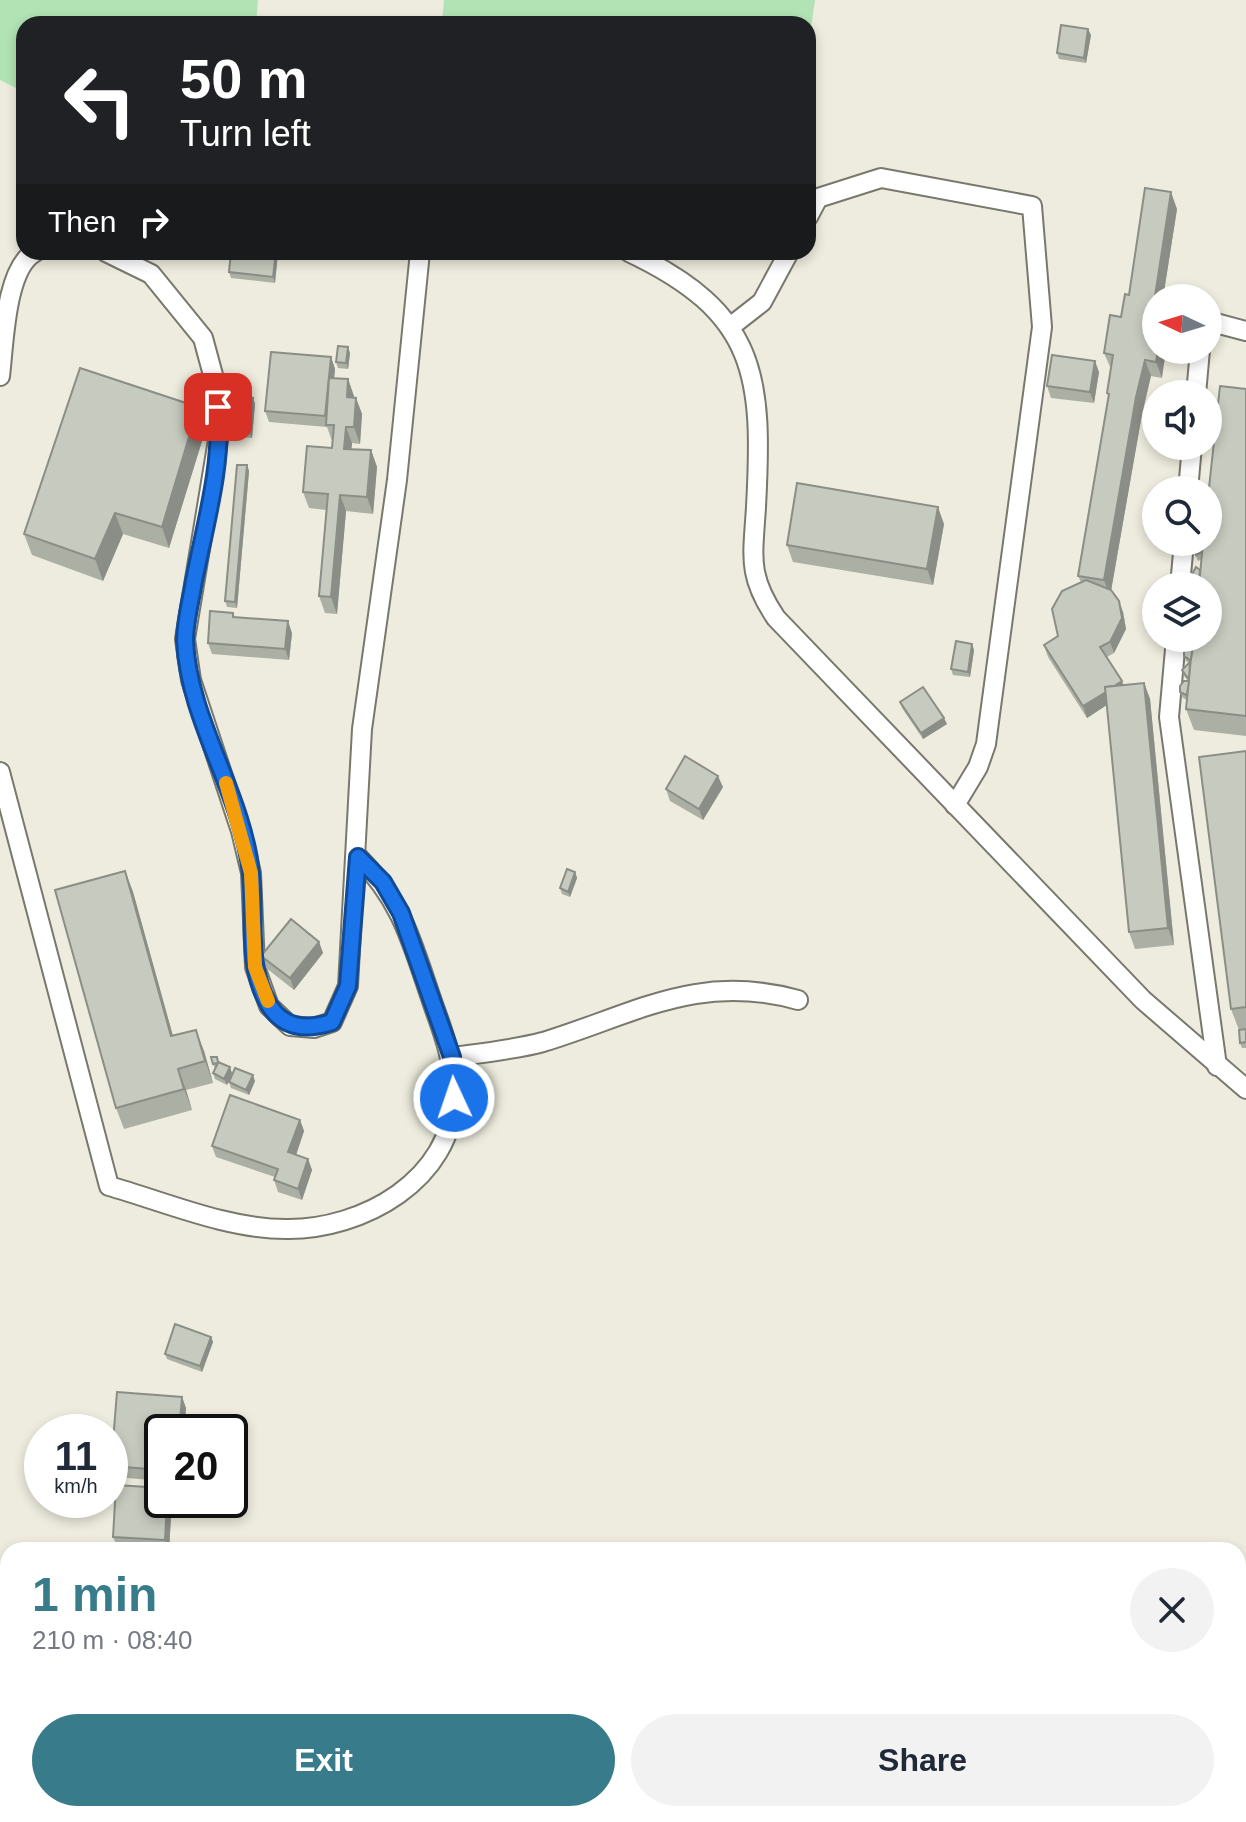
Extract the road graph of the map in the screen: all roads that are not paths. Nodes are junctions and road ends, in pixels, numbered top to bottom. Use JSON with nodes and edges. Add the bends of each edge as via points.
{"nodes":[{"id":1,"x":816,"y":202,"type":"edge"},
{"id":2,"x":26,"y":260,"type":"edge"},
{"id":3,"x":122,"y":260,"type":"edge"},
{"id":4,"x":419,"y":260,"type":"edge"},
{"id":5,"x":646,"y":260,"type":"edge"},
{"id":6,"x":785,"y":260,"type":"edge"},
{"id":7,"x":1222,"y":325,"type":"edge"},
{"id":8,"x":730,"y":327,"type":"junction"},
{"id":9,"x":1246,"y":331,"type":"edge"},
{"id":10,"x":0,"y":376,"type":"edge"},
{"id":11,"x":1175,"y":652,"type":"edge"},
{"id":12,"x":0,"y":772,"type":"edge"},
{"id":13,"x":955,"y":805,"type":"junction"},
{"id":14,"x":358,"y":857,"type":"junction"},
{"id":15,"x":798,"y":1000,"type":"dead end"},
{"id":16,"x":452,"y":1057,"type":"junction"},
{"id":17,"x":1217,"y":1066,"type":"junction"},
{"id":18,"x":1246,"y":1089,"type":"edge"}],
"edges":[{"from":1,"to":13,"type":"lane","via":[[881,178],[1032,206],[1042,327],[986,744]]},
{"from":2,"to":10,"type":"lane","via":[[10,300]]},
{"from":3,"to":14,"type":"lane","via":[[151,274],[179,304],[203,338],[216,386],[220,428],[185,639],[191,680],[251,873],[255,967],[269,1006],[290,1026],[314,1028],[332,1022],[348,986]]},
{"from":4,"to":14,"type":"lane","via":[[397,480],[362,729]]},
{"from":5,"to":8,"type":"lane","via":[[700,293]]},
{"from":6,"to":8,"type":"lane","via":[[762,302]]},
{"from":7,"to":9,"type":"lane"},
{"from":8,"to":13,"type":"lane","via":[[752,371],[759,444],[752,562],[758,591],[776,618]]},
{"from":11,"to":17,"type":"lane","via":[[1169,717]]},
{"from":12,"to":16,"type":"lane","via":[[109,1186],[231,1222],[285,1229],[357,1217],[395,1197],[435,1158],[448,1135],[454,1098]]},
{"from":13,"to":17,"type":"lane","via":[[1143,1000]]},
{"from":14,"to":16,"type":"lane","via":[[383,882],[401,913]]},
{"from":15,"to":16,"type":"lane","via":[[764,991],[681,994],[541,1042]]},
{"from":17,"to":18,"type":"lane"}]}
